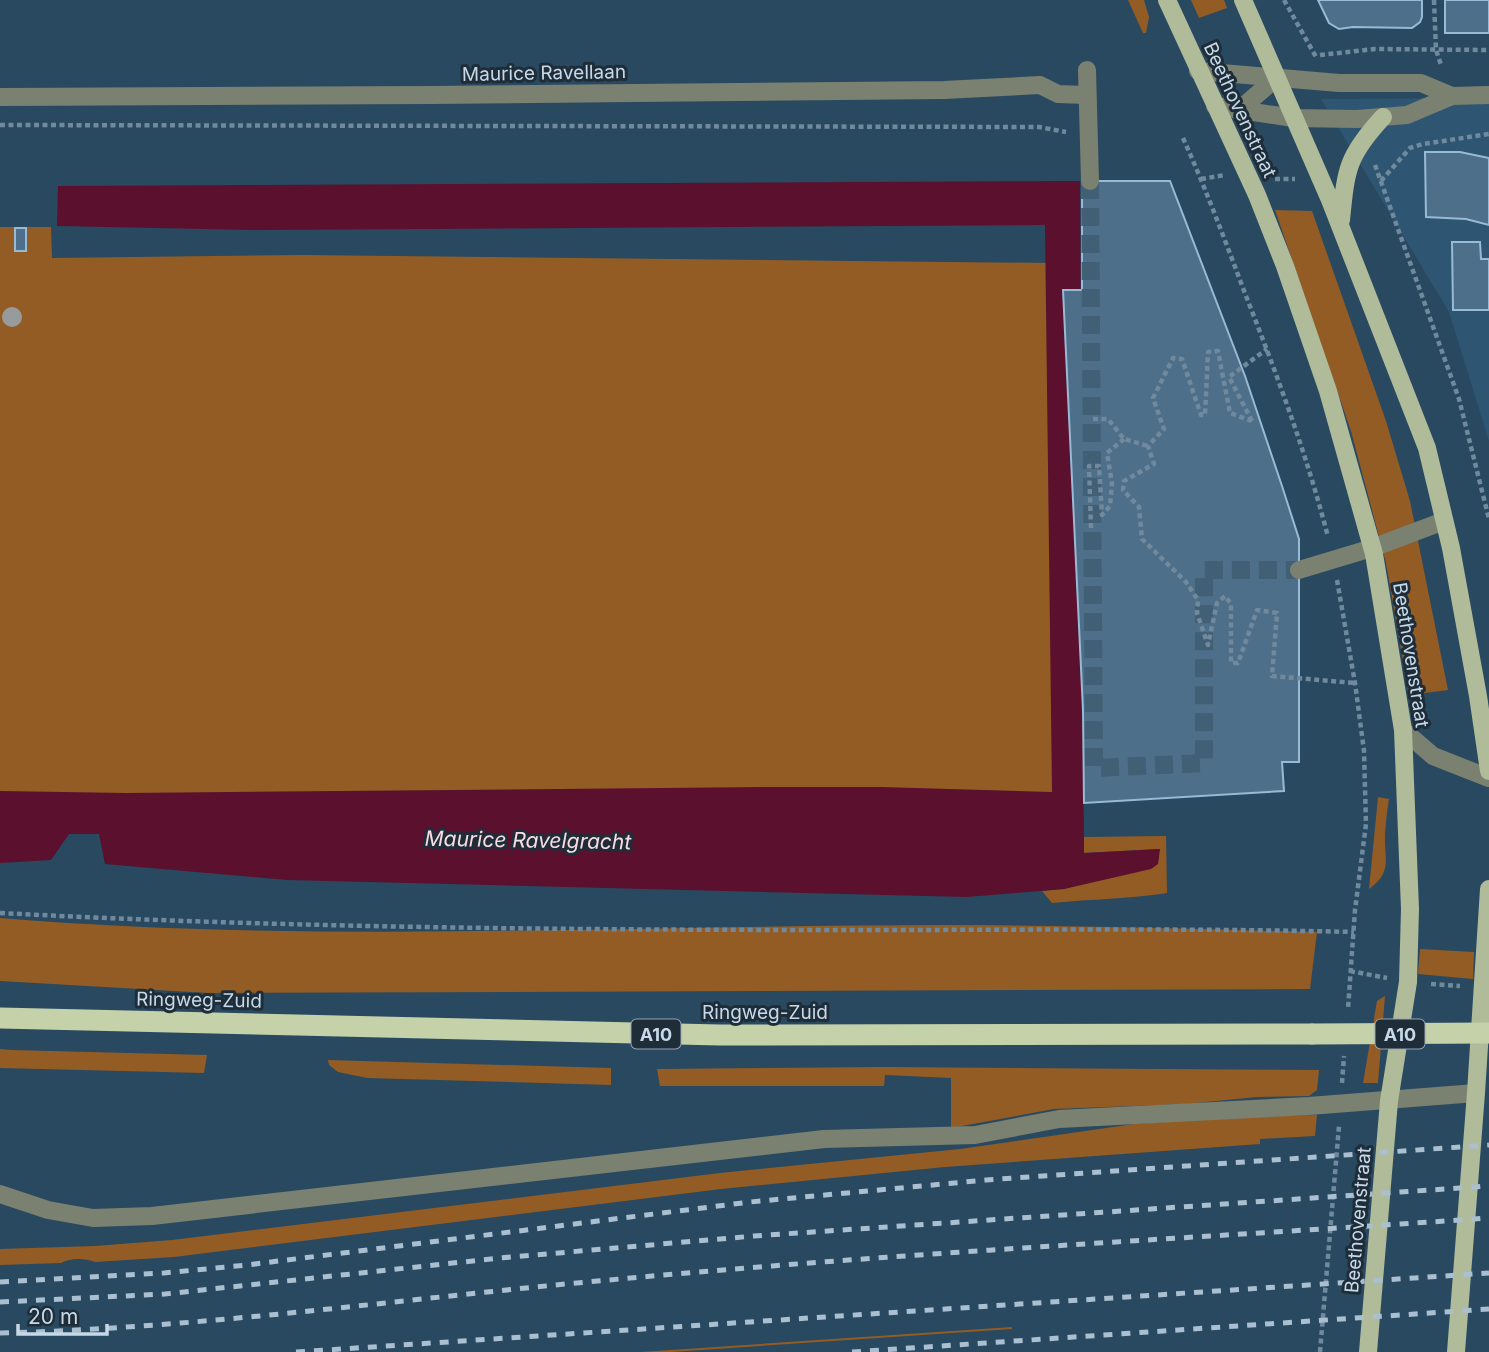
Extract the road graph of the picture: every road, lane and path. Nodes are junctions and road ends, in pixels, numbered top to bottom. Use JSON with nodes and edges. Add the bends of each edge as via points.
{"nodes":[{"id":1,"x":1167,"y":0,"type":"edge"},
{"id":2,"x":1243,"y":0,"type":"edge"},
{"id":3,"x":1284,"y":0,"type":"edge"},
{"id":4,"x":1434,"y":0,"type":"edge"},
{"id":5,"x":1436,"y":50,"type":"junction"},
{"id":6,"x":1489,"y":50,"type":"edge"},
{"id":7,"x":1087,"y":70,"type":"dead end"},
{"id":8,"x":1198,"y":71,"type":"junction"},
{"id":9,"x":1276,"y":78,"type":"junction"},
{"id":10,"x":1087,"y":95,"type":"junction"},
{"id":11,"x":1452,"y":96,"type":"junction"},
{"id":12,"x":1489,"y":96,"type":"edge"},
{"id":13,"x":0,"y":97,"type":"edge"},
{"id":14,"x":1215,"y":106,"type":"junction"},
{"id":15,"x":1238,"y":111,"type":"junction"},
{"id":16,"x":1383,"y":117,"type":"junction"},
{"id":17,"x":1293,"y":118,"type":"junction"},
{"id":18,"x":0,"y":125,"type":"edge"},
{"id":19,"x":1489,"y":134,"type":"edge"},
{"id":20,"x":1087,"y":136,"type":"junction"},
{"id":21,"x":1183,"y":138,"type":"dead end"},
{"id":22,"x":1249,"y":178,"type":"junction"},
{"id":23,"x":1321,"y":180,"type":"junction"},
{"id":24,"x":1345,"y":180,"type":"junction"},
{"id":25,"x":1090,"y":181,"type":"tunnel mouth"},
{"id":26,"x":1381,"y":181,"type":"junction"},
{"id":27,"x":1340,"y":228,"type":"junction"},
{"id":28,"x":1267,"y":349,"type":"dead end"},
{"id":29,"x":1093,"y":419,"type":"dead end"},
{"id":30,"x":1124,"y":439,"type":"junction"},
{"id":31,"x":1148,"y":446,"type":"junction"},
{"id":32,"x":1489,"y":519,"type":"edge"},
{"id":33,"x":1444,"y":521,"type":"junction"},
{"id":34,"x":1091,"y":528,"type":"dead end"},
{"id":35,"x":1372,"y":548,"type":"junction"},
{"id":36,"x":1298,"y":570,"type":"tunnel mouth"},
{"id":37,"x":1355,"y":683,"type":"dead end"},
{"id":38,"x":1483,"y":696,"type":"edge"},
{"id":39,"x":1403,"y":730,"type":"junction"},
{"id":40,"x":1489,"y":771,"type":"edge"},
{"id":41,"x":1489,"y":778,"type":"edge"},
{"id":42,"x":1489,"y":890,"type":"edge"},
{"id":43,"x":1355,"y":910,"type":"dead end"},
{"id":44,"x":0,"y":913,"type":"edge"},
{"id":45,"x":1354,"y":932,"type":"junction"},
{"id":46,"x":1347,"y":1016,"type":"dead end"},
{"id":47,"x":0,"y":1018,"type":"edge"},
{"id":48,"x":1489,"y":1033,"type":"edge"},
{"id":49,"x":1344,"y":1054,"type":"dead end"},
{"id":50,"x":1476,"y":1093,"type":"junction"},
{"id":51,"x":1389,"y":1101,"type":"junction"},
{"id":52,"x":1340,"y":1104,"type":"junction"},
{"id":53,"x":0,"y":1194,"type":"edge"},
{"id":54,"x":1320,"y":1352,"type":"edge"},
{"id":55,"x":1368,"y":1352,"type":"edge"},
{"id":56,"x":1456,"y":1352,"type":"edge"}],
"edges":[{"from":1,"to":8,"type":"main road","name":"Beethovenstraat"},
{"from":2,"to":9,"type":"main road"},
{"from":3,"to":5,"type":"path","via":[[1315,56],[1375,49]]},
{"from":4,"to":5,"type":"path"},
{"from":5,"to":6,"type":"path"},
{"from":5,"to":11,"type":"path"},
{"from":7,"to":10,"type":"street"},
{"from":8,"to":9,"type":"street"},
{"from":8,"to":14,"type":"main road","name":"Beethovenstraat"},
{"from":9,"to":11,"type":"street","via":[[1421,83]]},
{"from":9,"to":15,"type":"street"},
{"from":9,"to":17,"type":"main road"},
{"from":10,"to":13,"type":"street","name":"Maurice Ravellaan","via":[[1058,94],[1040,85],[932,90]]},
{"from":10,"to":20,"type":"street"},
{"from":11,"to":12,"type":"street"},
{"from":11,"to":16,"type":"street","via":[[1407,115]]},
{"from":14,"to":15,"type":"street"},
{"from":14,"to":22,"type":"main road","name":"Beethovenstraat"},
{"from":15,"to":17,"type":"street"},
{"from":16,"to":17,"type":"street"},
{"from":16,"to":24,"type":"main road","via":[[1356,148]]},
{"from":17,"to":23,"type":"main road"},
{"from":18,"to":20,"type":"path","via":[[1039,127]]},
{"from":19,"to":26,"type":"path","via":[[1410,148]]},
{"from":20,"to":25,"type":"street"},
{"from":21,"to":22,"type":"path","via":[[1201,179],[1223,175]]},
{"from":22,"to":23,"type":"path"},
{"from":22,"to":35,"type":"main road","name":"Beethovenstraat","via":[[1328,391]]},
{"from":23,"to":27,"type":"main road"},
{"from":24,"to":26,"type":"path"},
{"from":24,"to":27,"type":"main road"},
{"from":26,"to":32,"type":"path","via":[[1459,399]]},
{"from":27,"to":33,"type":"main road","via":[[1427,448]]},
{"from":28,"to":31,"type":"path","via":[[1229,377],[1252,421],[1230,412],[1218,351],[1208,352],[1205,415],[1201,415],[1182,359],[1173,358],[1153,398],[1164,429]]},
{"from":29,"to":30,"type":"path","via":[[1108,419]]},
{"from":30,"to":31,"type":"path"},
{"from":30,"to":34,"type":"path","via":[[1107,453],[1112,484],[1110,506],[1102,515],[1099,466],[1089,466]]},
{"from":31,"to":37,"type":"path","via":[[1154,464],[1124,481],[1124,490],[1139,507],[1142,539],[1198,600],[1197,614],[1208,645],[1217,603],[1225,596],[1231,604],[1231,663],[1238,663],[1257,610],[1277,614],[1272,676]]},
{"from":33,"to":35,"type":"street"},
{"from":33,"to":38,"type":"main road"},
{"from":35,"to":36,"type":"street"},
{"from":35,"to":39,"type":"main road","name":"Beethovenstraat"},
{"from":38,"to":40,"type":"main road"},
{"from":39,"to":41,"type":"street","via":[[1433,756]]},
{"from":39,"to":51,"type":"main road","name":"Beethovenstraat","via":[[1408,982]]},
{"from":42,"to":50,"type":"main road"},
{"from":43,"to":45,"type":"path"},
{"from":44,"to":45,"type":"path","via":[[424,927]]},
{"from":45,"to":46,"type":"path"},
{"from":47,"to":48,"type":"highway","name":"Ringweg-Zuid","number":"A10","bridge":true,"via":[[720,1035]]},
{"from":49,"to":52,"type":"path","name":"Beethovenstraat"},
{"from":50,"to":51,"type":"street"},
{"from":50,"to":56,"type":"main road"},
{"from":51,"to":52,"type":"street"},
{"from":51,"to":55,"type":"main road","name":"Beethovenstraat"},
{"from":52,"to":53,"type":"street","via":[[1059,1119],[975,1135],[824,1139],[152,1216],[93,1218]]},
{"from":52,"to":54,"type":"path","name":"Beethovenstraat"}]}
